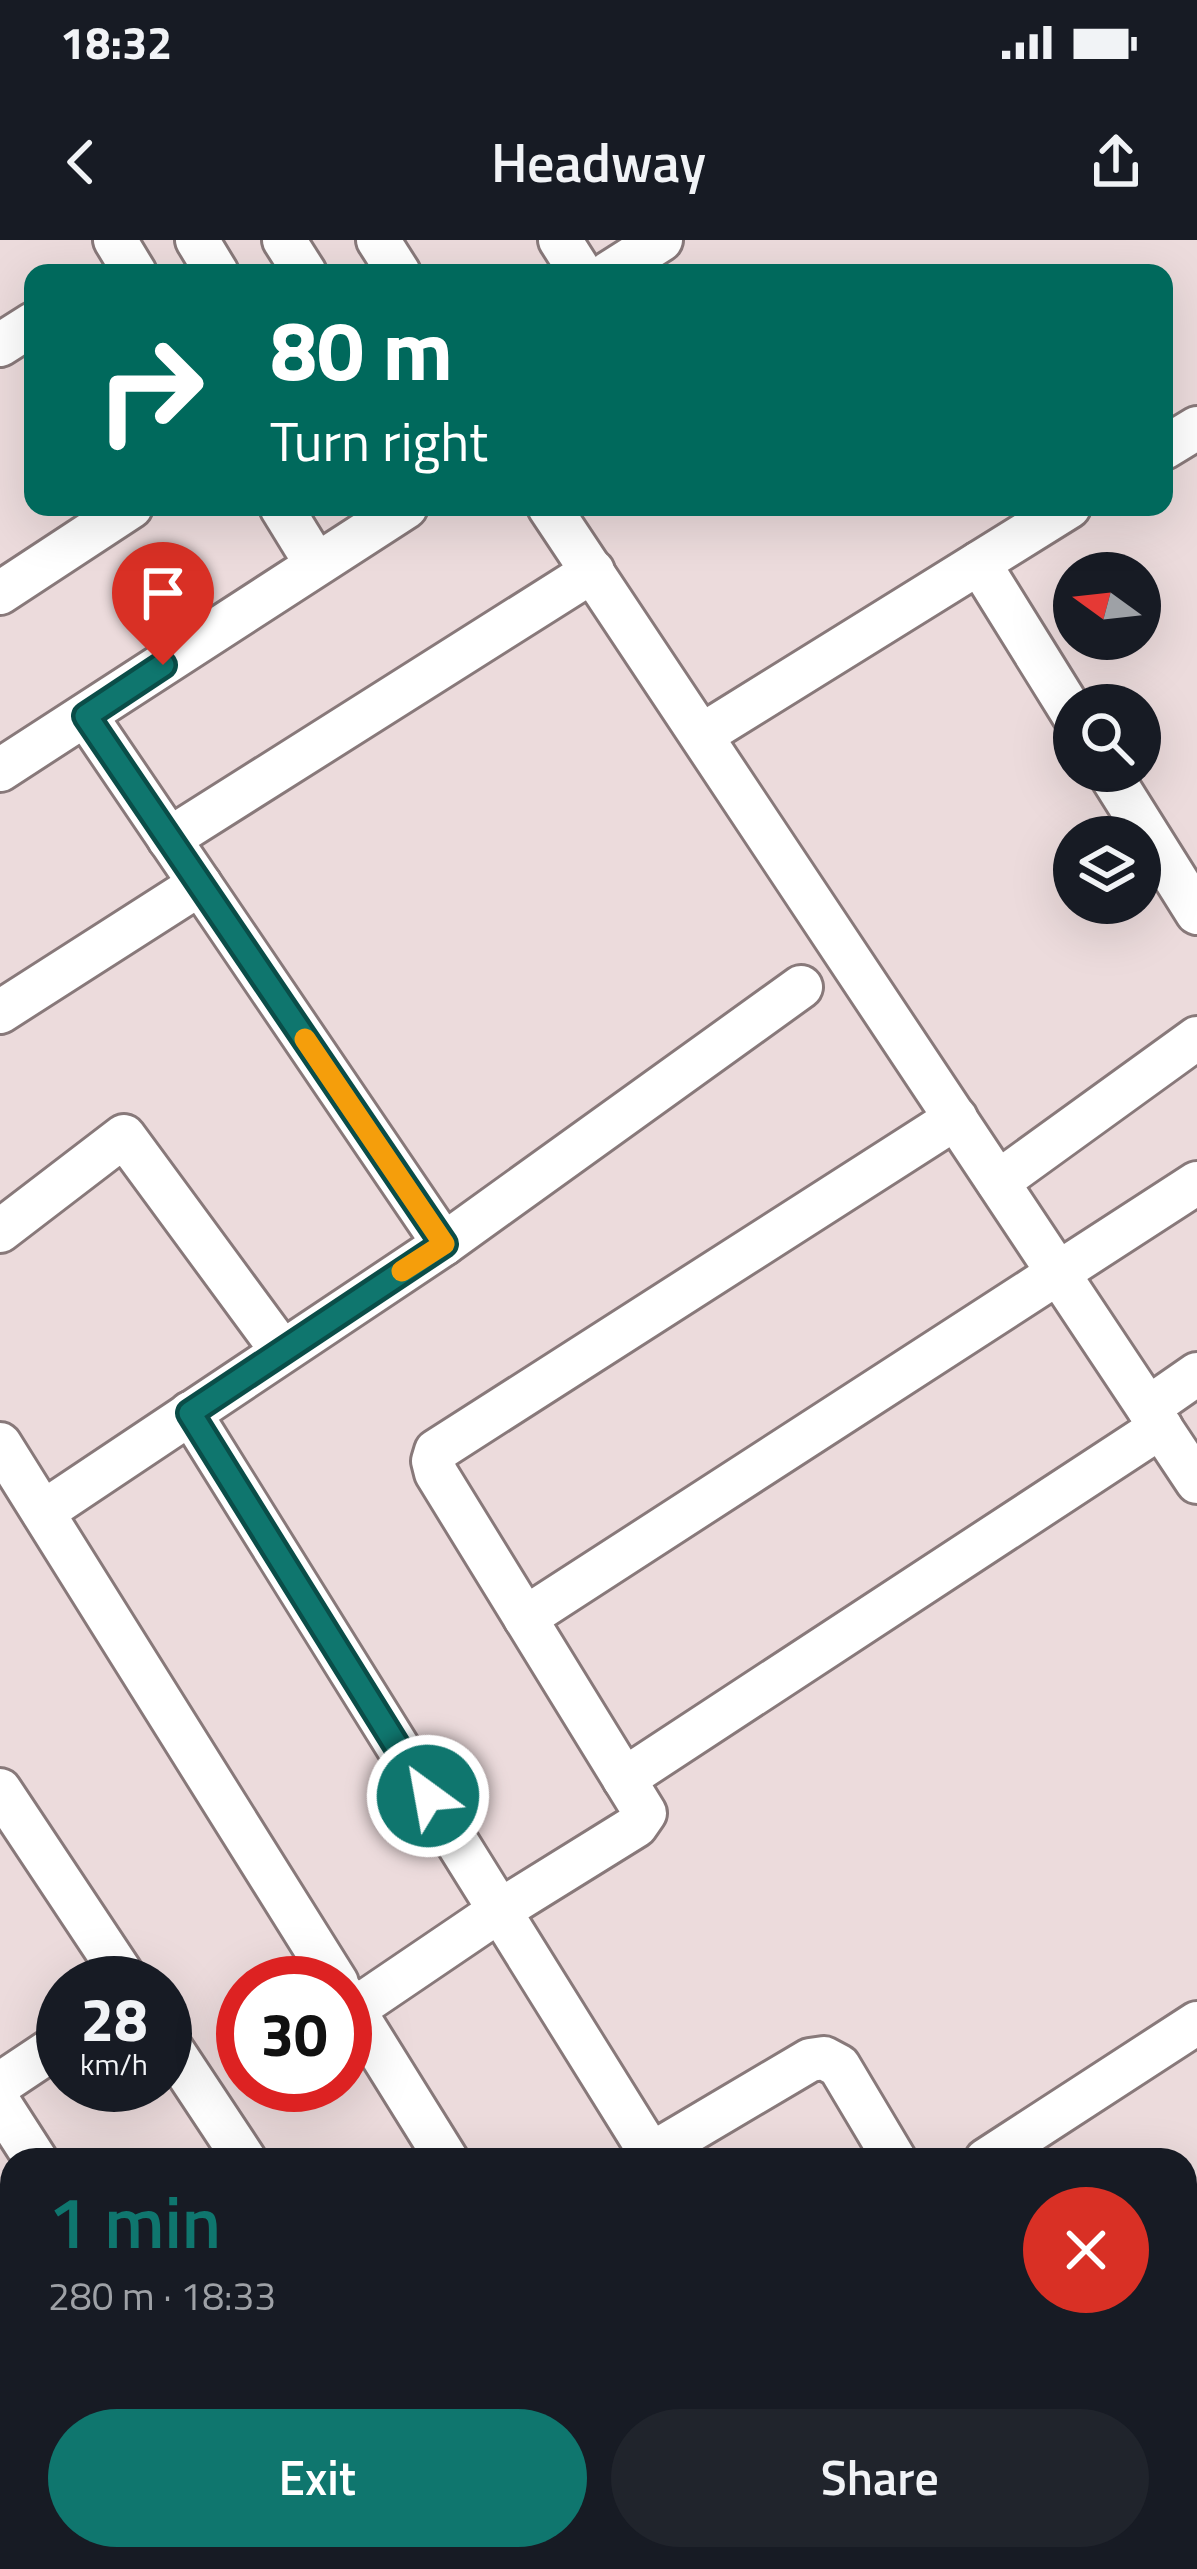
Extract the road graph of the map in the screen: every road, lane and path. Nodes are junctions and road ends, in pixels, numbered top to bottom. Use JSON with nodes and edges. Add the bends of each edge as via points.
{"nodes":[{"id":1,"x":661,"y":240,"type":"edge"},
{"id":2,"x":623,"y":264,"type":"edge"},
{"id":3,"x":117,"y":516,"type":"edge"},
{"id":4,"x":287,"y":516,"type":"edge"},
{"id":5,"x":377,"y":516,"type":"edge"},
{"id":6,"x":555,"y":516,"type":"edge"},
{"id":7,"x":1055,"y":516,"type":"edge"},
{"id":8,"x":979,"y":563,"type":"junction"},
{"id":9,"x":316,"y":564,"type":"junction"},
{"id":10,"x":593,"y":571,"type":"junction"},
{"id":11,"x":0,"y":593,"type":"edge"},
{"id":12,"x":1054,"y":684,"type":"edge"},
{"id":13,"x":86,"y":716,"type":"junction"},
{"id":14,"x":701,"y":735,"type":"junction"},
{"id":15,"x":0,"y":770,"type":"edge"},
{"id":16,"x":1121,"y":792,"type":"edge"},
{"id":17,"x":169,"y":838,"type":"junction"},
{"id":18,"x":200,"y":884,"type":"junction"},
{"id":19,"x":1197,"y":913,"type":"edge"},
{"id":20,"x":801,"y":988,"type":"dead end"},
{"id":21,"x":0,"y":1012,"type":"edge"},
{"id":22,"x":1197,"y":1038,"type":"edge"},
{"id":23,"x":956,"y":1118,"type":"junction"},
{"id":24,"x":998,"y":1182,"type":"junction"},
{"id":25,"x":1197,"y":1183,"type":"edge"},
{"id":26,"x":0,"y":1231,"type":"edge"},
{"id":27,"x":444,"y":1244,"type":"junction"},
{"id":28,"x":1059,"y":1274,"type":"junction"},
{"id":29,"x":282,"y":1351,"type":"junction"},
{"id":30,"x":1197,"y":1375,"type":"edge"},
{"id":31,"x":190,"y":1413,"type":"junction"},
{"id":32,"x":1154,"y":1418,"type":"junction"},
{"id":33,"x":0,"y":1444,"type":"edge"},
{"id":34,"x":1197,"y":1482,"type":"edge"},
{"id":35,"x":43,"y":1512,"type":"junction"},
{"id":36,"x":525,"y":1618,"type":"junction"},
{"id":37,"x":624,"y":1778,"type":"junction"},
{"id":38,"x":0,"y":1790,"type":"edge"},
{"id":39,"x":499,"y":1911,"type":"junction"},
{"id":40,"x":110,"y":1956,"type":"edge"},
{"id":41,"x":320,"y":1956,"type":"edge"},
{"id":42,"x":372,"y":1981,"type":"edge"},
{"id":43,"x":1197,"y":2023,"type":"edge"},
{"id":44,"x":372,"y":2039,"type":"edge"},
{"id":45,"x":36,"y":2060,"type":"edge"},
{"id":46,"x":192,"y":2080,"type":"edge"},
{"id":47,"x":0,"y":2084,"type":"edge"},
{"id":48,"x":0,"y":2104,"type":"edge"},
{"id":49,"x":28,"y":2148,"type":"edge"},
{"id":50,"x":237,"y":2148,"type":"edge"},
{"id":51,"x":440,"y":2148,"type":"edge"},
{"id":52,"x":641,"y":2148,"type":"edge"},
{"id":53,"x":661,"y":2148,"type":"edge"},
{"id":54,"x":888,"y":2148,"type":"edge"},
{"id":55,"x":1004,"y":2148,"type":"edge"}],
"edges":[{"from":1,"to":2,"type":"street"},
{"from":3,"to":11,"type":"street"},
{"from":4,"to":9,"type":"street"},
{"from":5,"to":9,"type":"street"},
{"from":6,"to":10,"type":"street"},
{"from":7,"to":8,"type":"street"},
{"from":8,"to":12,"type":"street"},
{"from":8,"to":14,"type":"street"},
{"from":9,"to":13,"type":"street"},
{"from":10,"to":14,"type":"street"},
{"from":10,"to":17,"type":"street"},
{"from":13,"to":15,"type":"street"},
{"from":13,"to":17,"type":"street"},
{"from":14,"to":23,"type":"street"},
{"from":16,"to":19,"type":"street"},
{"from":17,"to":18,"type":"street"},
{"from":18,"to":21,"type":"street"},
{"from":18,"to":27,"type":"street"},
{"from":20,"to":27,"type":"street"},
{"from":22,"to":24,"type":"street"},
{"from":23,"to":24,"type":"street"},
{"from":23,"to":36,"type":"street","via":[[436,1451],[436,1473]]},
{"from":24,"to":28,"type":"street"},
{"from":25,"to":28,"type":"street"},
{"from":26,"to":29,"type":"street","via":[[124,1136]]},
{"from":27,"to":29,"type":"street"},
{"from":28,"to":32,"type":"street"},
{"from":28,"to":36,"type":"street"},
{"from":29,"to":31,"type":"street"},
{"from":30,"to":32,"type":"street"},
{"from":31,"to":35,"type":"street"},
{"from":31,"to":39,"type":"street"},
{"from":32,"to":34,"type":"street"},
{"from":32,"to":37,"type":"street"},
{"from":33,"to":35,"type":"street"},
{"from":35,"to":41,"type":"street"},
{"from":36,"to":37,"type":"street"},
{"from":37,"to":39,"type":"street","via":[[645,1813],[636,1826]]},
{"from":38,"to":40,"type":"street"},
{"from":39,"to":42,"type":"street"},
{"from":39,"to":52,"type":"street"},
{"from":43,"to":55,"type":"street"},
{"from":44,"to":51,"type":"street"},
{"from":45,"to":47,"type":"street"},
{"from":46,"to":50,"type":"street"},
{"from":48,"to":49,"type":"street"},
{"from":53,"to":54,"type":"street","via":[[824,2058],[839,2066]]}]}
